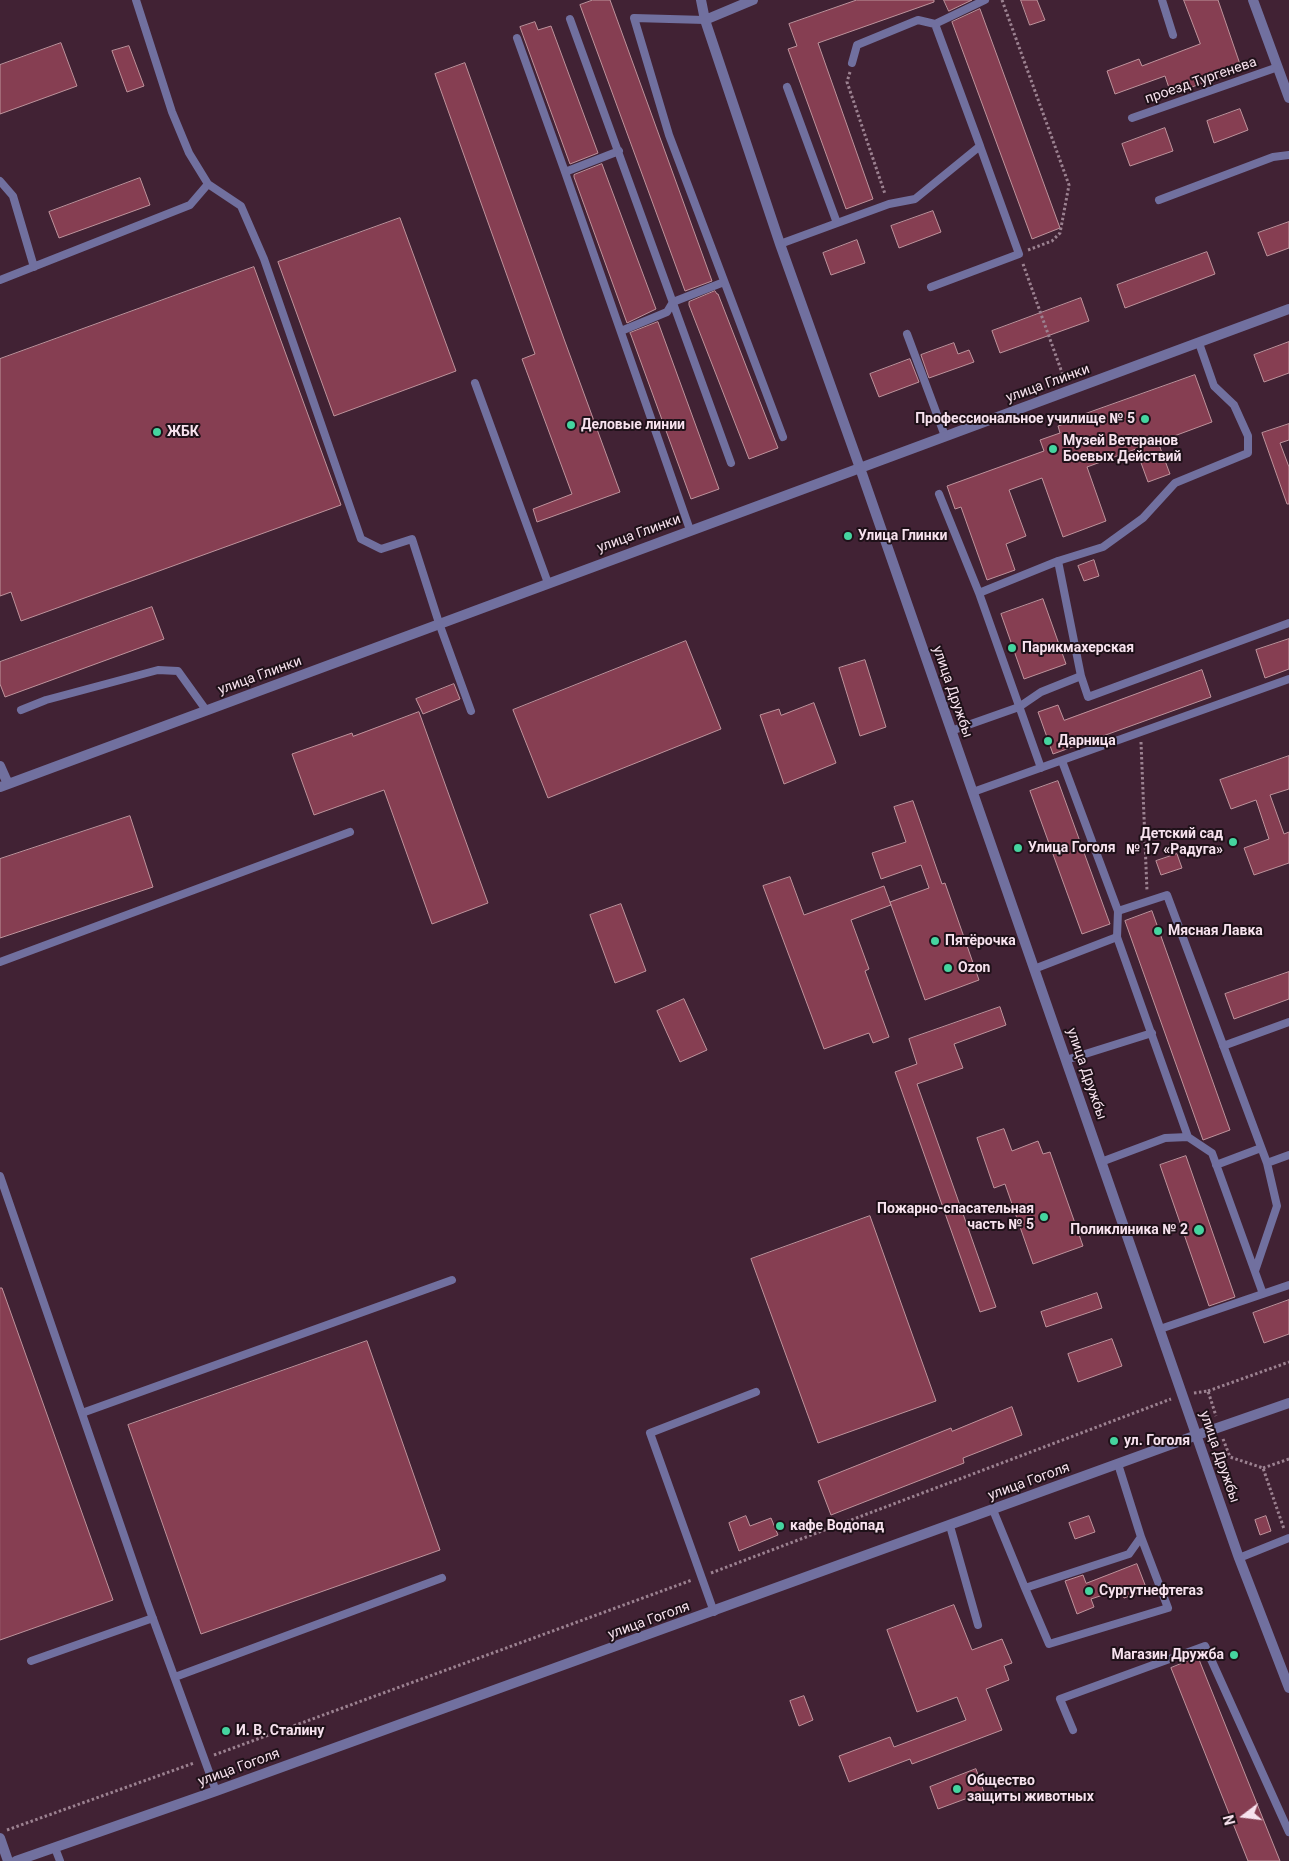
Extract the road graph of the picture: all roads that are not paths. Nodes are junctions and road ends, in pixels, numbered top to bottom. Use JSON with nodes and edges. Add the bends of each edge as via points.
{"nodes":[{"id":1,"x":136,"y":0,"type":"edge"},
{"id":2,"x":701,"y":0,"type":"edge"},
{"id":3,"x":753,"y":0,"type":"edge"},
{"id":4,"x":985,"y":0,"type":"edge"},
{"id":5,"x":1162,"y":0,"type":"edge"},
{"id":6,"x":1253,"y":0,"type":"edge"},
{"id":7,"x":570,"y":19,"type":"dead end"},
{"id":8,"x":705,"y":20,"type":"junction"},
{"id":9,"x":935,"y":24,"type":"junction"},
{"id":10,"x":1173,"y":35,"type":"dead end"},
{"id":11,"x":517,"y":38,"type":"dead end"},
{"id":12,"x":852,"y":63,"type":"road end"},
{"id":13,"x":1278,"y":67,"type":"junction"},
{"id":14,"x":787,"y":87,"type":"dead end"},
{"id":15,"x":1289,"y":98,"type":"edge"},
{"id":16,"x":1132,"y":118,"type":"dead end"},
{"id":17,"x":980,"y":146,"type":"junction"},
{"id":18,"x":619,"y":151,"type":"junction"},
{"id":19,"x":1289,"y":155,"type":"edge"},
{"id":20,"x":565,"y":172,"type":"junction"},
{"id":21,"x":0,"y":181,"type":"edge"},
{"id":22,"x":208,"y":184,"type":"junction"},
{"id":23,"x":1159,"y":200,"type":"dead end"},
{"id":24,"x":837,"y":223,"type":"junction"},
{"id":25,"x":780,"y":244,"type":"junction"},
{"id":26,"x":34,"y":266,"type":"junction"},
{"id":27,"x":0,"y":280,"type":"edge"},
{"id":28,"x":724,"y":282,"type":"junction"},
{"id":29,"x":932,"y":287,"type":"dead end"},
{"id":30,"x":674,"y":302,"type":"junction"},
{"id":31,"x":1289,"y":309,"type":"edge"},
{"id":32,"x":620,"y":331,"type":"junction"},
{"id":33,"x":907,"y":334,"type":"dead end"},
{"id":34,"x":1199,"y":343,"type":"junction"},
{"id":35,"x":475,"y":383,"type":"dead end"},
{"id":36,"x":945,"y":436,"type":"junction"},
{"id":37,"x":783,"y":437,"type":"dead end"},
{"id":38,"x":731,"y":463,"type":"dead end"},
{"id":39,"x":860,"y":468,"type":"junction"},
{"id":40,"x":940,"y":494,"type":"dead end"},
{"id":41,"x":690,"y":530,"type":"junction"},
{"id":42,"x":1058,"y":561,"type":"junction"},
{"id":43,"x":548,"y":583,"type":"junction"},
{"id":44,"x":980,"y":593,"type":"junction"},
{"id":45,"x":1289,"y":623,"type":"edge"},
{"id":46,"x":439,"y":624,"type":"junction"},
{"id":47,"x":1081,"y":676,"type":"junction"},
{"id":48,"x":1289,"y":679,"type":"edge"},
{"id":49,"x":1018,"y":707,"type":"junction"},
{"id":50,"x":21,"y":710,"type":"dead end"},
{"id":51,"x":206,"y":710,"type":"junction"},
{"id":52,"x":471,"y":711,"type":"dead end"},
{"id":53,"x":951,"y":731,"type":"junction"},
{"id":54,"x":1062,"y":761,"type":"junction"},
{"id":55,"x":0,"y":766,"type":"edge"},
{"id":56,"x":1041,"y":768,"type":"junction"},
{"id":57,"x":4,"y":785,"type":"edge"},
{"id":58,"x":973,"y":792,"type":"junction"},
{"id":59,"x":350,"y":832,"type":"dead end"},
{"id":60,"x":1118,"y":912,"type":"junction"},
{"id":61,"x":1117,"y":937,"type":"junction"},
{"id":62,"x":0,"y":962,"type":"edge"},
{"id":63,"x":1034,"y":968,"type":"junction"},
{"id":64,"x":1289,"y":1022,"type":"edge"},
{"id":65,"x":1152,"y":1033,"type":"junction"},
{"id":66,"x":1223,"y":1046,"type":"junction"},
{"id":67,"x":1066,"y":1060,"type":"junction"},
{"id":68,"x":1188,"y":1137,"type":"junction"},
{"id":69,"x":1261,"y":1148,"type":"junction"},
{"id":70,"x":1289,"y":1155,"type":"edge"},
{"id":71,"x":1101,"y":1162,"type":"junction"},
{"id":72,"x":1267,"y":1163,"type":"junction"},
{"id":73,"x":1216,"y":1165,"type":"junction"},
{"id":74,"x":0,"y":1176,"type":"edge"},
{"id":75,"x":1255,"y":1271,"type":"junction"},
{"id":76,"x":452,"y":1280,"type":"dead end"},
{"id":77,"x":1289,"y":1285,"type":"edge"},
{"id":78,"x":1263,"y":1294,"type":"junction"},
{"id":79,"x":1160,"y":1330,"type":"junction"},
{"id":80,"x":756,"y":1392,"type":"dead end"},
{"id":81,"x":1289,"y":1403,"type":"edge"},
{"id":82,"x":82,"y":1413,"type":"junction"},
{"id":83,"x":1198,"y":1435,"type":"junction"},
{"id":84,"x":1118,"y":1464,"type":"junction"},
{"id":85,"x":993,"y":1510,"type":"junction"},
{"id":86,"x":950,"y":1526,"type":"junction"},
{"id":87,"x":1141,"y":1537,"type":"junction"},
{"id":88,"x":1288,"y":1538,"type":"edge"},
{"id":89,"x":1239,"y":1558,"type":"junction"},
{"id":90,"x":442,"y":1578,"type":"dead end"},
{"id":91,"x":1025,"y":1588,"type":"junction"},
{"id":92,"x":714,"y":1612,"type":"junction"},
{"id":93,"x":153,"y":1618,"type":"junction"},
{"id":94,"x":978,"y":1625,"type":"dead end"},
{"id":95,"x":31,"y":1661,"type":"dead end"},
{"id":96,"x":174,"y":1677,"type":"junction"},
{"id":97,"x":1289,"y":1688,"type":"edge"},
{"id":98,"x":1073,"y":1730,"type":"dead end"},
{"id":99,"x":216,"y":1791,"type":"junction"},
{"id":100,"x":1289,"y":1832,"type":"edge"},
{"id":101,"x":0,"y":1838,"type":"edge"},
{"id":102,"x":55,"y":1848,"type":"junction"},
{"id":103,"x":8,"y":1861,"type":"edge"},
{"id":104,"x":16,"y":1861,"type":"edge"},
{"id":105,"x":60,"y":1861,"type":"edge"}],
"edges":[{"from":1,"to":22,"type":"lane","via":[[172,112],[189,152]]},
{"from":2,"to":8,"type":"street","name":"улица Дружбы"},
{"from":3,"to":8,"type":"street"},
{"from":4,"to":9,"type":"lane"},
{"from":5,"to":10,"type":"lane"},
{"from":6,"to":13,"type":"street"},
{"from":7,"to":18,"type":"lane"},
{"from":8,"to":25,"type":"street","name":"улица Дружбы"},
{"from":8,"to":28,"type":"lane","via":[[634,18],[669,135]]},
{"from":9,"to":12,"type":"lane","via":[[918,20],[857,45]]},
{"from":9,"to":17,"type":"lane"},
{"from":11,"to":20,"type":"lane"},
{"from":13,"to":15,"type":"street"},
{"from":13,"to":16,"type":"lane","name":"проезд Тургенева"},
{"from":14,"to":24,"type":"lane"},
{"from":17,"to":24,"type":"lane","via":[[915,199],[889,204]]},
{"from":17,"to":29,"type":"lane","via":[[1019,254]]},
{"from":18,"to":20,"type":"lane"},
{"from":18,"to":30,"type":"lane"},
{"from":19,"to":23,"type":"lane","via":[[1273,157]]},
{"from":20,"to":32,"type":"lane"},
{"from":21,"to":26,"type":"lane","via":[[13,196]]},
{"from":22,"to":26,"type":"lane","via":[[190,205]]},
{"from":22,"to":46,"type":"lane","via":[[241,206],[245,215],[264,259],[362,539],[381,549],[412,539]]},
{"from":24,"to":25,"type":"lane"},
{"from":25,"to":39,"type":"street","name":"улица Дружбы"},
{"from":26,"to":27,"type":"lane"},
{"from":28,"to":30,"type":"lane"},
{"from":28,"to":37,"type":"lane"},
{"from":30,"to":32,"type":"lane","via":[[667,312]]},
{"from":30,"to":38,"type":"lane"},
{"from":31,"to":34,"type":"street","name":"улица Глинки"},
{"from":32,"to":41,"type":"lane"},
{"from":33,"to":36,"type":"lane"},
{"from":34,"to":36,"type":"street","name":"улица Глинки"},
{"from":34,"to":42,"type":"lane","via":[[1214,386],[1234,405],[1248,436],[1248,454],[1175,483],[1143,518],[1103,547]]},
{"from":35,"to":43,"type":"lane"},
{"from":36,"to":39,"type":"street","name":"улица Глинки"},
{"from":39,"to":41,"type":"street","name":"улица Глинки"},
{"from":39,"to":53,"type":"street","name":"улица Дружбы"},
{"from":40,"to":44,"type":"lane"},
{"from":41,"to":43,"type":"street","name":"улица Глинки"},
{"from":42,"to":44,"type":"lane"},
{"from":42,"to":47,"type":"lane"},
{"from":43,"to":46,"type":"street","name":"улица Глинки"},
{"from":44,"to":49,"type":"lane"},
{"from":45,"to":47,"type":"lane","via":[[1088,697]]},
{"from":46,"to":51,"type":"street","name":"улица Глинки"},
{"from":46,"to":52,"type":"lane"},
{"from":47,"to":49,"type":"lane","via":[[1041,692]]},
{"from":48,"to":54,"type":"lane"},
{"from":49,"to":53,"type":"lane"},
{"from":49,"to":56,"type":"lane"},
{"from":50,"to":51,"type":"lane","via":[[46,700],[158,670],[178,671]]},
{"from":51,"to":57,"type":"street","name":"улица Глинки"},
{"from":53,"to":58,"type":"street","name":"улица Дружбы"},
{"from":54,"to":56,"type":"lane"},
{"from":54,"to":60,"type":"lane"},
{"from":55,"to":57,"type":"street"},
{"from":56,"to":58,"type":"lane"},
{"from":58,"to":63,"type":"street","name":"улица Дружбы"},
{"from":59,"to":62,"type":"lane"},
{"from":60,"to":61,"type":"lane"},
{"from":60,"to":66,"type":"lane","via":[[1167,894]]},
{"from":61,"to":63,"type":"lane"},
{"from":61,"to":65,"type":"lane"},
{"from":63,"to":67,"type":"street","name":"улица Дружбы"},
{"from":64,"to":66,"type":"lane"},
{"from":65,"to":67,"type":"lane"},
{"from":65,"to":68,"type":"lane"},
{"from":66,"to":69,"type":"lane"},
{"from":67,"to":71,"type":"street","name":"улица Дружбы"},
{"from":68,"to":71,"type":"lane","via":[[1165,1138]]},
{"from":68,"to":73,"type":"lane","via":[[1212,1153]]},
{"from":69,"to":72,"type":"lane"},
{"from":69,"to":73,"type":"lane"},
{"from":70,"to":72,"type":"lane"},
{"from":71,"to":79,"type":"street","name":"улица Дружбы"},
{"from":72,"to":75,"type":"lane","via":[[1277,1206]]},
{"from":73,"to":75,"type":"lane"},
{"from":74,"to":82,"type":"lane"},
{"from":75,"to":78,"type":"lane"},
{"from":76,"to":82,"type":"lane"},
{"from":77,"to":78,"type":"lane"},
{"from":78,"to":79,"type":"lane"},
{"from":79,"to":83,"type":"street","name":"улица Дружбы"},
{"from":80,"to":92,"type":"lane","via":[[650,1434]]},
{"from":81,"to":83,"type":"street","name":"улица Гоголя"},
{"from":82,"to":93,"type":"lane"},
{"from":83,"to":84,"type":"street","name":"улица Гоголя"},
{"from":83,"to":89,"type":"street","name":"улица Дружбы"},
{"from":84,"to":85,"type":"street","name":"улица Гоголя"},
{"from":84,"to":87,"type":"lane"},
{"from":85,"to":86,"type":"street","name":"улица Гоголя"},
{"from":85,"to":91,"type":"lane"},
{"from":86,"to":92,"type":"street","name":"улица Гоголя"},
{"from":86,"to":94,"type":"lane"},
{"from":87,"to":91,"type":"lane","via":[[1129,1554]]},
{"from":87,"to":91,"type":"lane","via":[[1168,1608],[1048,1644]]},
{"from":88,"to":89,"type":"lane"},
{"from":89,"to":97,"type":"street","name":"улица Дружбы"},
{"from":90,"to":96,"type":"lane"},
{"from":92,"to":99,"type":"street","name":"улица Гоголя"},
{"from":93,"to":95,"type":"lane"},
{"from":93,"to":96,"type":"lane"},
{"from":96,"to":99,"type":"lane"},
{"from":98,"to":100,"type":"lane","via":[[1060,1699],[1205,1646]]},
{"from":99,"to":102,"type":"street","name":"улица Гоголя"},
{"from":101,"to":103,"type":"street"},
{"from":102,"to":104,"type":"street","name":"улица Гоголя"},
{"from":102,"to":105,"type":"lane"}]}
